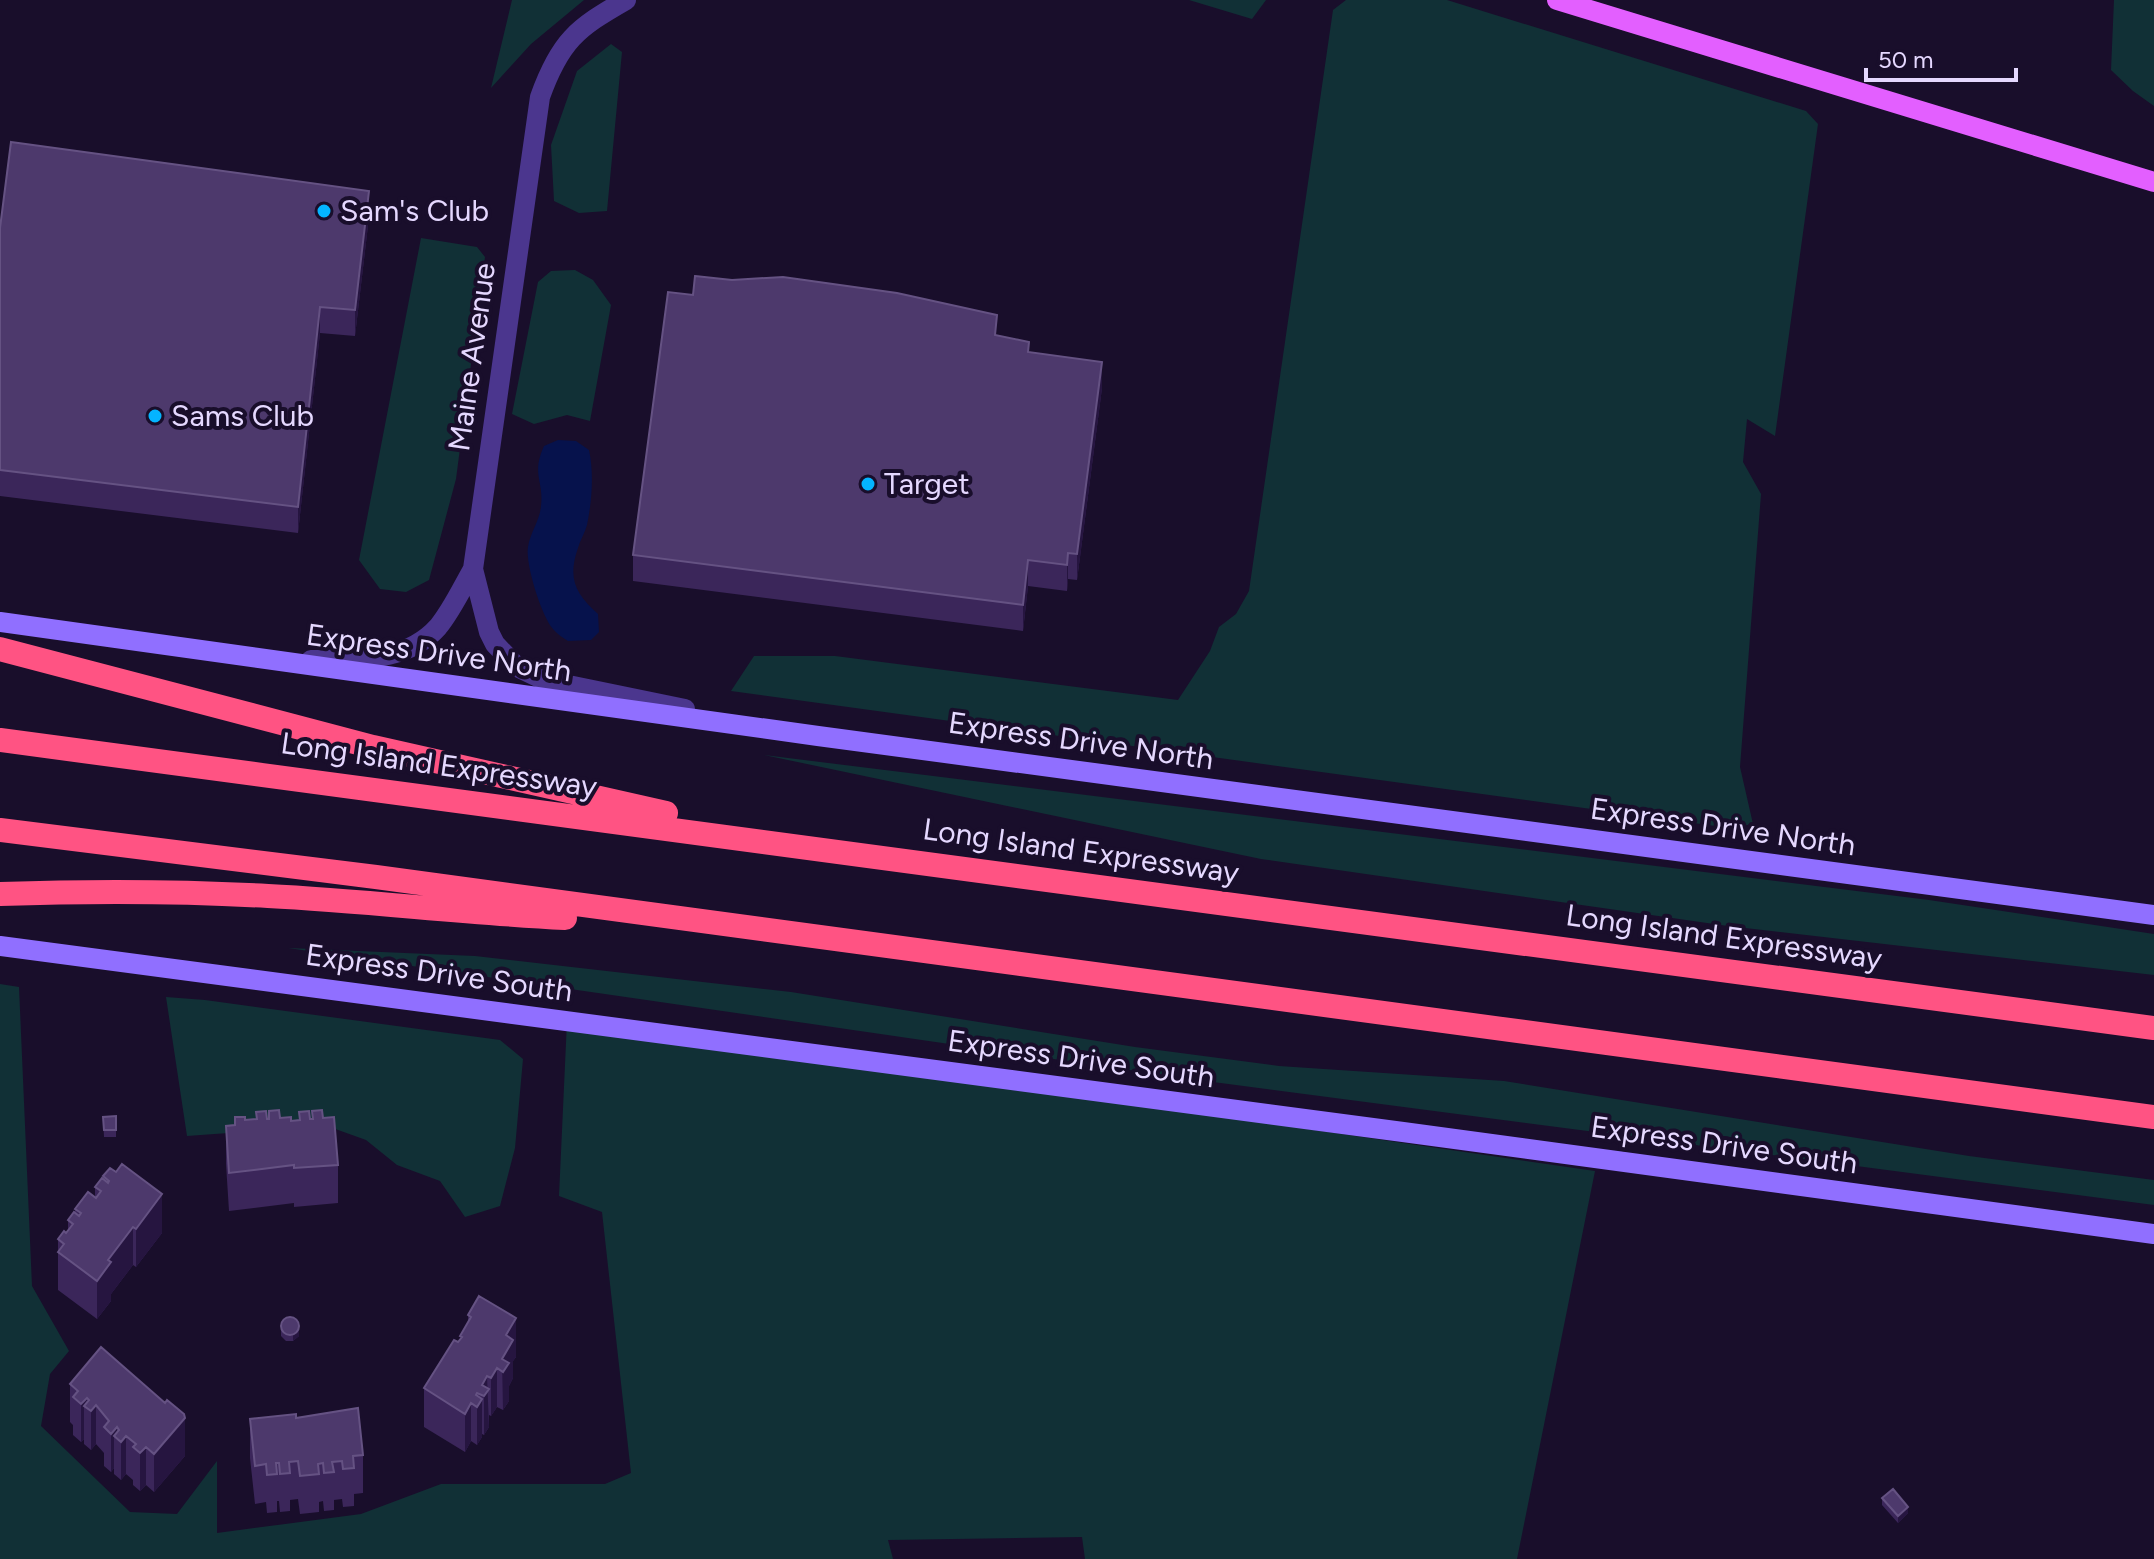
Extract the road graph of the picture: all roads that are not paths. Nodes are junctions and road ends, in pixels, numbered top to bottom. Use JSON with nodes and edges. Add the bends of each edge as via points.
{"nodes":[{"id":1,"x":626,"y":0,"type":"edge"},
{"id":2,"x":1557,"y":0,"type":"edge"},
{"id":3,"x":2154,"y":182,"type":"edge"},
{"id":4,"x":473,"y":569,"type":"junction"},
{"id":5,"x":0,"y":622,"type":"edge"},
{"id":6,"x":0,"y":649,"type":"edge"},
{"id":7,"x":281,"y":661,"type":"junction"},
{"id":8,"x":818,"y":736,"type":"junction"},
{"id":9,"x":0,"y":740,"type":"edge"},
{"id":10,"x":0,"y":830,"type":"edge"},
{"id":11,"x":868,"y":855,"type":"junction"},
{"id":12,"x":0,"y":894,"type":"edge"},
{"id":13,"x":2154,"y":915,"type":"edge"},
{"id":14,"x":733,"y":926,"type":"junction"},
{"id":15,"x":0,"y":946,"type":"edge"},
{"id":16,"x":2049,"y":1014,"type":"junction"},
{"id":17,"x":2154,"y":1019,"type":"edge"},
{"id":18,"x":2154,"y":1028,"type":"edge"},
{"id":19,"x":2154,"y":1117,"type":"edge"},
{"id":20,"x":2154,"y":1234,"type":"edge"}],
"edges":[{"from":1,"to":4,"type":"street","name":"Maine Avenue","via":[[575,33],[560,51],[540,97]]},
{"from":2,"to":3,"type":"main road"},
{"from":4,"to":7,"type":"street","via":[[438,627],[413,647],[384,657]]},
{"from":4,"to":8,"type":"street","via":[[495,644],[529,675]]},
{"from":5,"to":7,"type":"main road","name":"Express Drive North"},
{"from":6,"to":11,"type":"highway","via":[[541,787]]},
{"from":7,"to":8,"type":"main road","name":"Express Drive North"},
{"from":8,"to":13,"type":"main road","name":"Express Drive North"},
{"from":9,"to":11,"type":"highway","name":"Long Island Expressway"},
{"from":10,"to":14,"type":"highway"},
{"from":11,"to":16,"type":"highway","name":"Long Island Expressway"},
{"from":12,"to":14,"type":"highway","via":[[268,896],[467,913]]},
{"from":14,"to":19,"type":"highway"},
{"from":15,"to":20,"type":"main road","name":"Express Drive South"},
{"from":16,"to":17,"type":"highway"},
{"from":16,"to":18,"type":"highway","name":"Long Island Expressway"}]}
